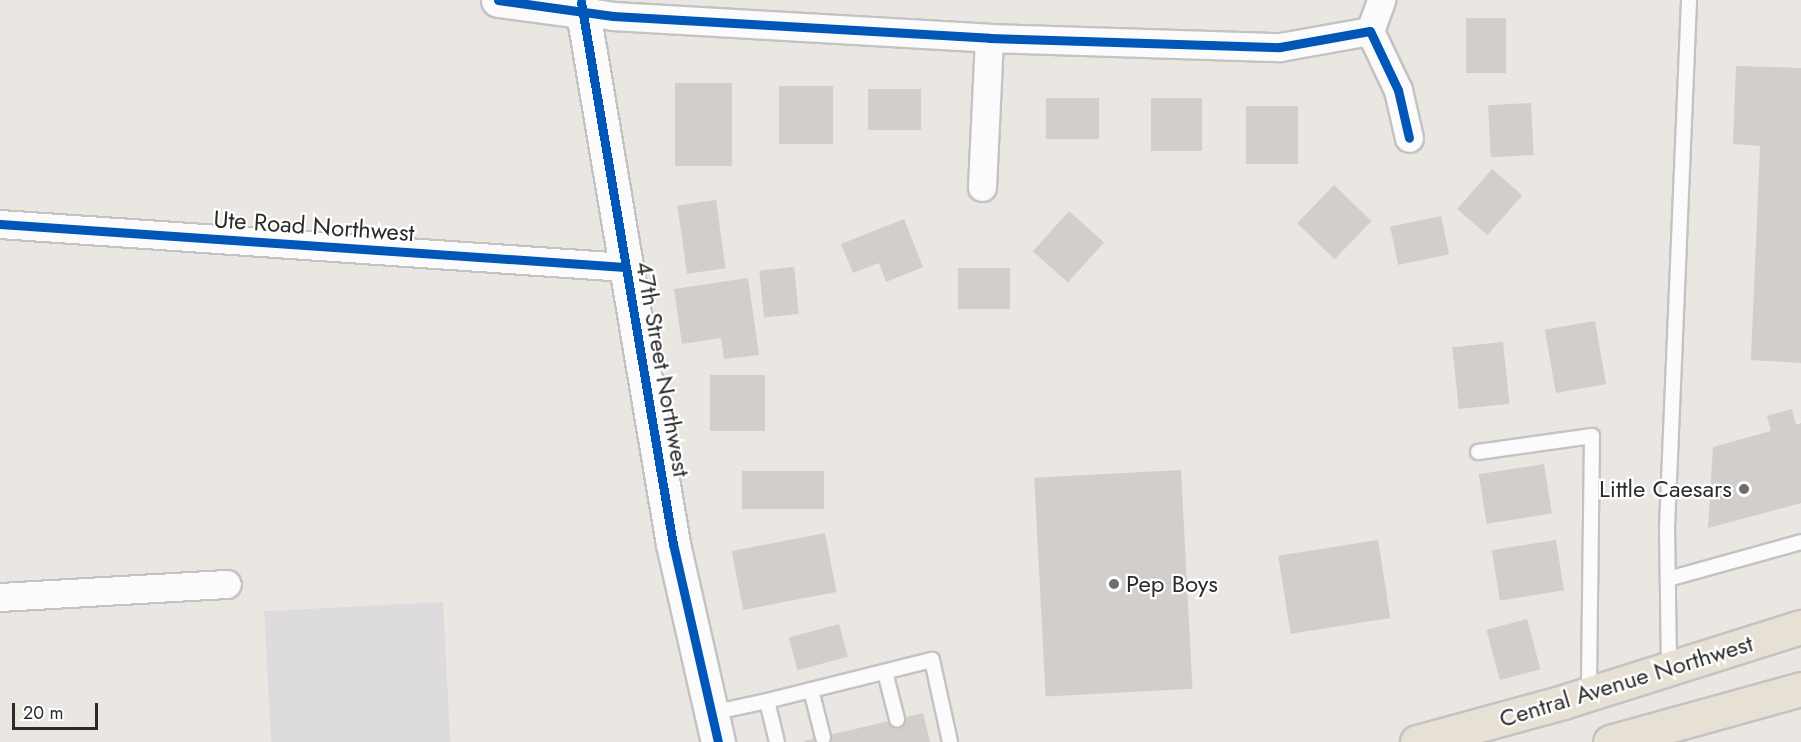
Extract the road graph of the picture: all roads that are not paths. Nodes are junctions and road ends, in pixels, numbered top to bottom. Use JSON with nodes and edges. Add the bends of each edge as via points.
{"nodes":[{"id":1,"x":498,"y":0,"type":"edge"},
{"id":2,"x":1381,"y":0,"type":"edge"},
{"id":3,"x":1689,"y":0,"type":"edge"},
{"id":4,"x":582,"y":5,"type":"edge"},
{"id":5,"x":1370,"y":32,"type":"junction"},
{"id":6,"x":989,"y":38,"type":"junction"},
{"id":7,"x":1409,"y":138,"type":"dead end"},
{"id":8,"x":982,"y":187,"type":"dead end"},
{"id":9,"x":0,"y":224,"type":"edge"},
{"id":10,"x":625,"y":267,"type":"junction"},
{"id":11,"x":1478,"y":452,"type":"dead end"},
{"id":12,"x":1801,"y":542,"type":"edge"},
{"id":13,"x":1668,"y":579,"type":"junction"},
{"id":14,"x":227,"y":584,"type":"dead end"},
{"id":15,"x":0,"y":597,"type":"edge"},
{"id":16,"x":1801,"y":627,"type":"edge"},
{"id":17,"x":1669,"y":668,"type":"junction"},
{"id":18,"x":885,"y":672,"type":"junction"},
{"id":19,"x":1801,"y":689,"type":"edge"},
{"id":20,"x":811,"y":690,"type":"junction"},
{"id":21,"x":1589,"y":694,"type":"junction"},
{"id":22,"x":767,"y":701,"type":"junction"},
{"id":23,"x":897,"y":719,"type":"dead end"},
{"id":24,"x":714,"y":727,"type":"edge"},
{"id":25,"x":1679,"y":733,"type":"edge"},
{"id":26,"x":824,"y":736,"type":"dead end"},
{"id":27,"x":777,"y":742,"type":"edge"},
{"id":28,"x":950,"y":742,"type":"edge"},
{"id":29,"x":1417,"y":742,"type":"edge"},
{"id":30,"x":1610,"y":742,"type":"edge"}],
"edges":[{"from":1,"to":4,"type":"street"},
{"from":2,"to":5,"type":"street"},
{"from":3,"to":13,"type":"lane"},
{"from":4,"to":6,"type":"street","via":[[614,16]]},
{"from":4,"to":10,"type":"street","name":"47th Street Northwest"},
{"from":5,"to":6,"type":"street","via":[[1280,47]]},
{"from":5,"to":7,"type":"street","via":[[1398,90]]},
{"from":6,"to":8,"type":"street"},
{"from":9,"to":10,"type":"street","name":"Ute Road Northwest"},
{"from":10,"to":24,"type":"street","name":"47th Street Northwest","via":[[673,544]]},
{"from":11,"to":21,"type":"lane","via":[[1592,436]]},
{"from":12,"to":13,"type":"lane"},
{"from":13,"to":17,"type":"lane"},
{"from":14,"to":15,"type":"street"},
{"from":16,"to":17,"type":"main road","name":"Central Avenue Northwest"},
{"from":17,"to":21,"type":"main road","name":"Central Avenue Northwest"},
{"from":18,"to":20,"type":"lane"},
{"from":18,"to":23,"type":"lane"},
{"from":18,"to":28,"type":"lane","via":[[932,660]]},
{"from":19,"to":25,"type":"main road"},
{"from":20,"to":22,"type":"lane"},
{"from":20,"to":26,"type":"lane"},
{"from":21,"to":29,"type":"main road","name":"Central Avenue Northwest"},
{"from":22,"to":24,"type":"lane"},
{"from":22,"to":27,"type":"lane"},
{"from":25,"to":30,"type":"main road"}]}
